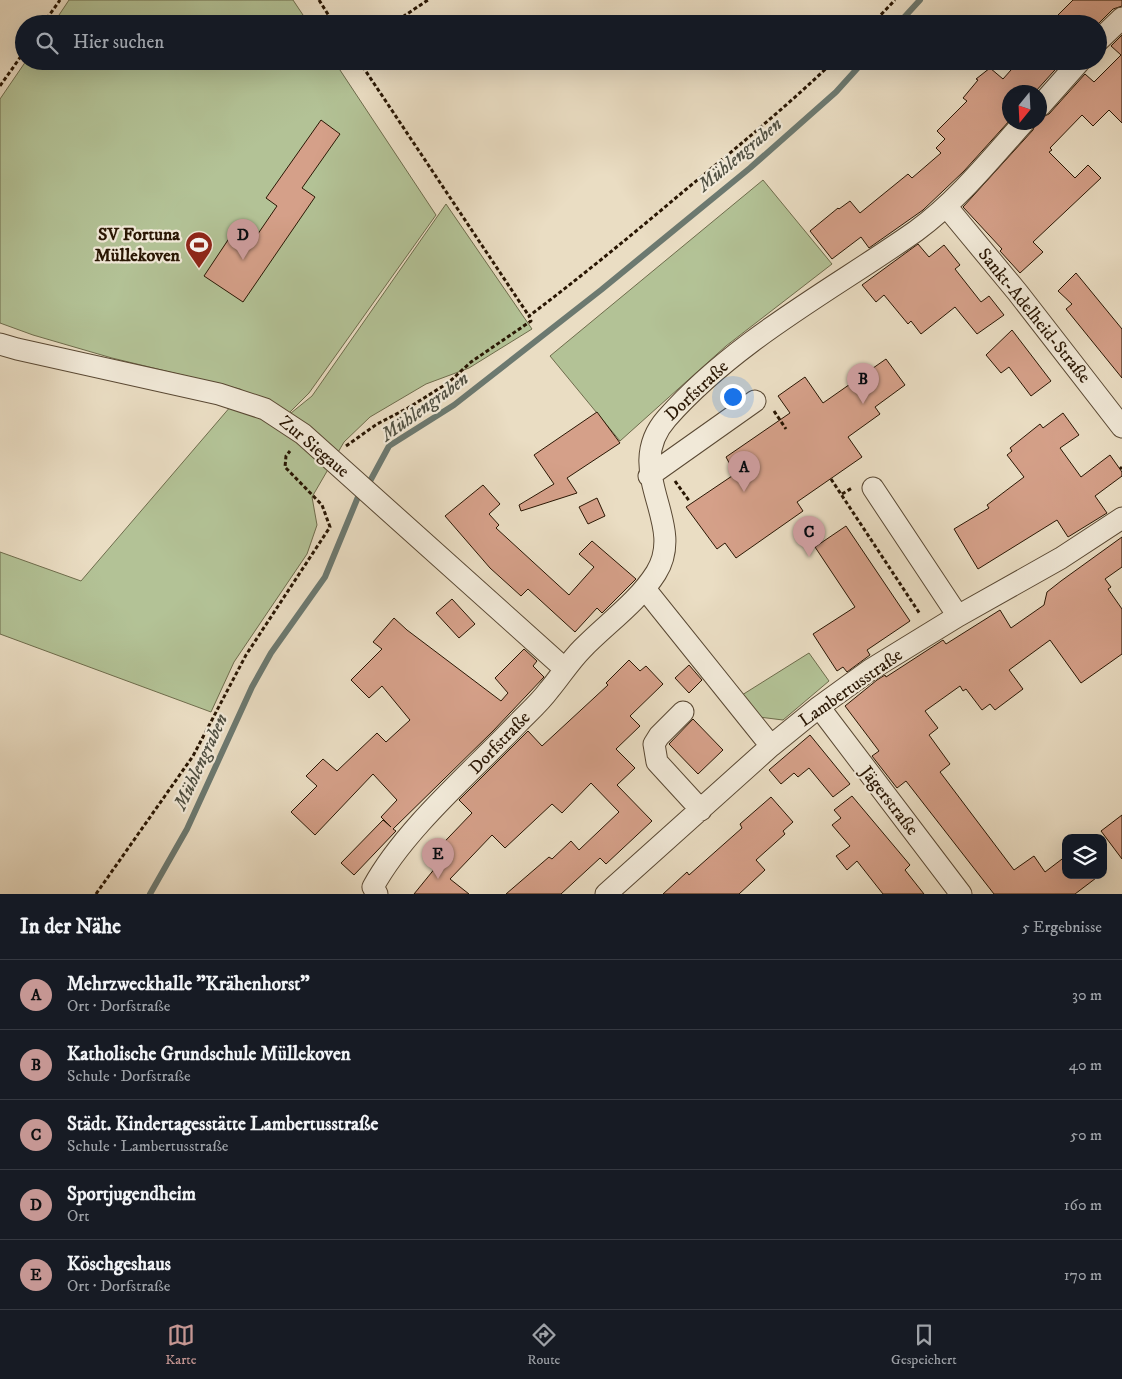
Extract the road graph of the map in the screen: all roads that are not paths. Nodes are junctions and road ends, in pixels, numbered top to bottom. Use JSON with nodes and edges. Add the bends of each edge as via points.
{"nodes":[{"id":1,"x":1122,"y":18,"type":"edge"},
{"id":2,"x":1107,"y":32,"type":"edge"},
{"id":3,"x":1072,"y":70,"type":"edge"},
{"id":4,"x":1047,"y":98,"type":"edge"},
{"id":5,"x":1017,"y":130,"type":"edge"},
{"id":6,"x":946,"y":206,"type":"junction"},
{"id":7,"x":0,"y":344,"type":"edge"},
{"id":8,"x":755,"y":401,"type":"dead end"},
{"id":9,"x":1122,"y":427,"type":"edge"},
{"id":10,"x":649,"y":476,"type":"junction"},
{"id":11,"x":873,"y":488,"type":"dead end"},
{"id":12,"x":1122,"y":518,"type":"edge"},
{"id":13,"x":645,"y":589,"type":"junction"},
{"id":14,"x":958,"y":616,"type":"junction"},
{"id":15,"x":565,"y":669,"type":"junction"},
{"id":16,"x":819,"y":708,"type":"junction"},
{"id":17,"x":683,"y":712,"type":"dead end"},
{"id":18,"x":772,"y":746,"type":"junction"},
{"id":19,"x":701,"y":810,"type":"junction"},
{"id":20,"x":377,"y":894,"type":"edge"},
{"id":21,"x":606,"y":894,"type":"edge"},
{"id":22,"x":961,"y":894,"type":"edge"}],
"edges":[{"from":1,"to":2,"type":"street"},
{"from":3,"to":4,"type":"street"},
{"from":5,"to":6,"type":"street","name":"Dorfstraße"},
{"from":6,"to":9,"type":"street","name":"Sankt-Adelheid-Straße"},
{"from":6,"to":10,"type":"street","name":"Dorfstraße","via":[[917,230],[841,279],[735,355],[682,402],[656,431]]},
{"from":7,"to":15,"type":"street","name":"Zur Siegaue","via":[[220,394],[265,408],[303,434]]},
{"from":8,"to":10,"type":"street"},
{"from":10,"to":13,"type":"street","name":"Dorfstraße","via":[[665,533],[661,563]]},
{"from":11,"to":14,"type":"street"},
{"from":12,"to":14,"type":"street","name":"Lambertusstraße","via":[[1061,558]]},
{"from":13,"to":15,"type":"street","name":"Dorfstraße","via":[[580,650]]},
{"from":13,"to":18,"type":"street"},
{"from":14,"to":16,"type":"street","name":"Lambertusstraße","via":[[870,670]]},
{"from":15,"to":20,"type":"street","name":"Dorfstraße","via":[[548,692],[386,863],[373,886]]},
{"from":16,"to":18,"type":"street","name":"Lambertusstraße"},
{"from":16,"to":22,"type":"street","name":"Jägerstraße"},
{"from":17,"to":19,"type":"street","via":[[654,744],[657,762]]},
{"from":18,"to":19,"type":"street","name":"Lambertusstraße"},
{"from":19,"to":21,"type":"street","name":"Lambertusstraße"}]}
